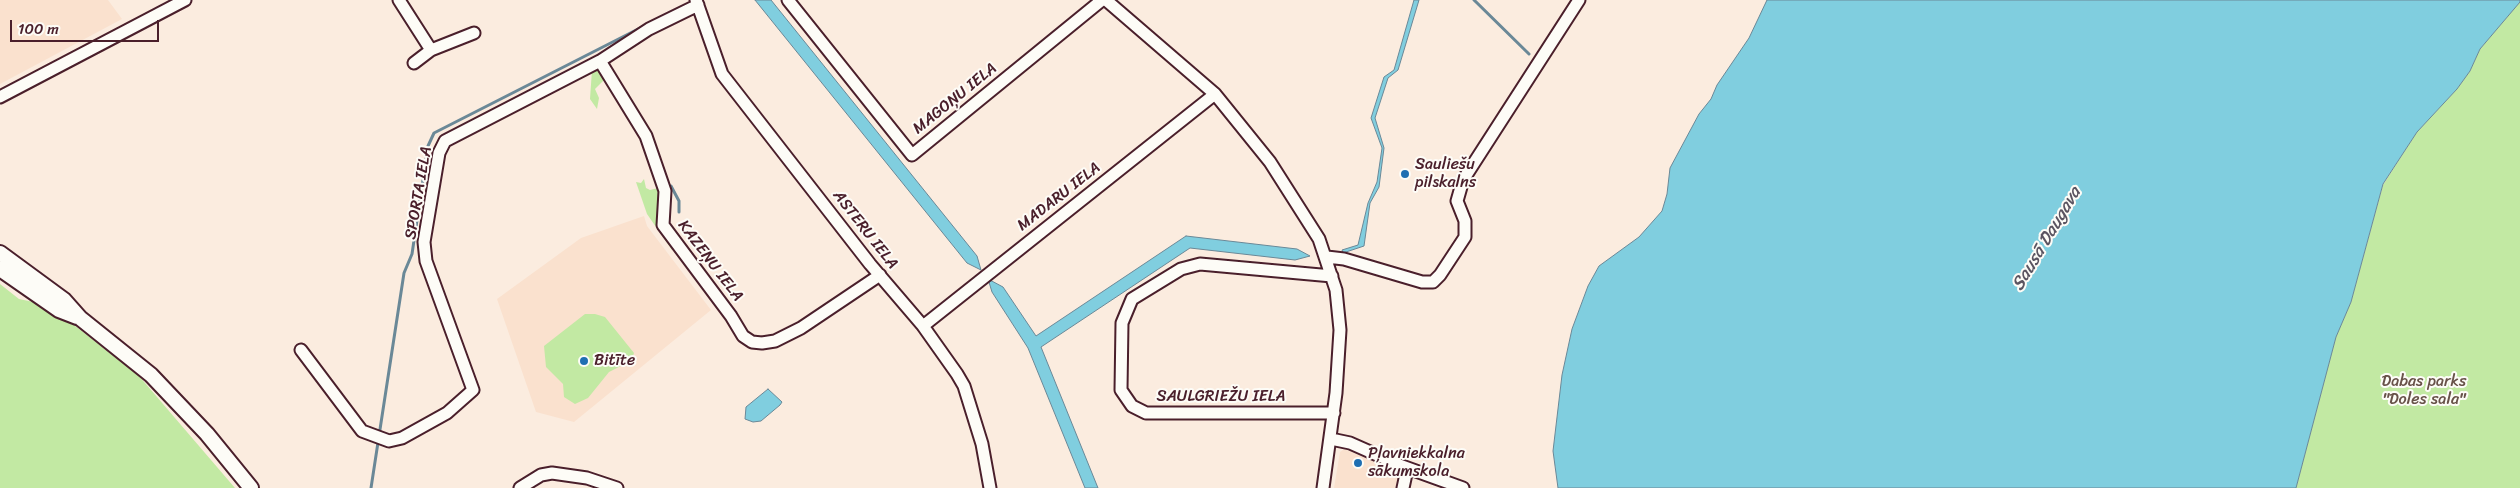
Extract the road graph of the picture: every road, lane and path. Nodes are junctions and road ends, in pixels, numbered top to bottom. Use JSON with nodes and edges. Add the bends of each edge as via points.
{"nodes":[{"id":1,"x":185,"y":0,"type":"edge"},
{"id":2,"x":399,"y":0,"type":"edge"},
{"id":3,"x":788,"y":0,"type":"edge"},
{"id":4,"x":1104,"y":0,"type":"edge"},
{"id":5,"x":1579,"y":0,"type":"edge"},
{"id":6,"x":697,"y":2,"type":"edge"},
{"id":7,"x":474,"y":33,"type":"dead end"},
{"id":8,"x":431,"y":50,"type":"junction"},
{"id":9,"x":600,"y":61,"type":"junction"},
{"id":10,"x":414,"y":63,"type":"dead end"},
{"id":11,"x":1214,"y":94,"type":"junction"},
{"id":12,"x":0,"y":97,"type":"edge"},
{"id":13,"x":0,"y":254,"type":"edge"},
{"id":14,"x":1326,"y":257,"type":"junction"},
{"id":15,"x":0,"y":269,"type":"edge"},
{"id":16,"x":880,"y":275,"type":"junction"},
{"id":17,"x":1332,"y":276,"type":"junction"},
{"id":18,"x":80,"y":318,"type":"junction"},
{"id":19,"x":923,"y":326,"type":"junction"},
{"id":20,"x":301,"y":350,"type":"dead end"},
{"id":21,"x":1334,"y":413,"type":"junction"},
{"id":22,"x":1331,"y":439,"type":"junction"},
{"id":23,"x":1410,"y":469,"type":"junction"},
{"id":24,"x":251,"y":488,"type":"edge"},
{"id":25,"x":520,"y":488,"type":"edge"},
{"id":26,"x":617,"y":488,"type":"edge"},
{"id":27,"x":990,"y":488,"type":"edge"},
{"id":28,"x":1324,"y":488,"type":"edge"},
{"id":29,"x":1403,"y":488,"type":"edge"},
{"id":30,"x":1462,"y":488,"type":"edge"}],
"edges":[{"from":1,"to":12,"type":"street"},
{"from":2,"to":8,"type":"street"},
{"from":3,"to":4,"type":"street","name":"MAGOŅU IELA","via":[[912,155]]},
{"from":4,"to":11,"type":"street"},
{"from":5,"to":14,"type":"street","via":[[1463,180],[1457,201],[1465,221],[1464,237],[1440,275],[1432,282],[1422,282],[1344,259]]},
{"from":6,"to":9,"type":"street","name":"SPORTA IELA"},
{"from":6,"to":16,"type":"street","name":"ASTERU IELA","via":[[722,74]]},
{"from":7,"to":8,"type":"street"},
{"from":8,"to":10,"type":"street"},
{"from":9,"to":16,"type":"street","name":"KAZEŅU IELA","via":[[646,136],[665,191],[663,225],[743,336],[752,342],[775,341],[801,328]]},
{"from":9,"to":20,"type":"street","name":"SPORTA IELA","via":[[445,141],[440,153],[424,242],[426,261],[473,390],[447,413],[402,438],[390,441],[362,431]]},
{"from":11,"to":14,"type":"street","via":[[1270,162],[1319,239]]},
{"from":11,"to":19,"type":"street","name":"MADARU IELA"},
{"from":13,"to":18,"type":"main road","via":[[64,300]]},
{"from":14,"to":17,"type":"street"},
{"from":15,"to":18,"type":"main road","via":[[59,310]]},
{"from":16,"to":19,"type":"street","name":"ASTERU IELA"},
{"from":17,"to":21,"type":"street","via":[[1340,330]]},
{"from":17,"to":21,"type":"street","name":"SAULGRIEŽU IELA","via":[[1200,264],[1181,269],[1132,299],[1122,323],[1121,390],[1132,406],[1146,413]]},
{"from":18,"to":24,"type":"main road","via":[[175,398]]},
{"from":19,"to":27,"type":"street","name":"ASTERU IELA","via":[[964,386],[988,466]]},
{"from":21,"to":22,"type":"street"},
{"from":22,"to":23,"type":"street","via":[[1350,443]]},
{"from":22,"to":28,"type":"street"},
{"from":23,"to":29,"type":"street"},
{"from":23,"to":30,"type":"street"},
{"from":25,"to":26,"type":"street","via":[[541,475],[552,473],[587,478]]}]}
